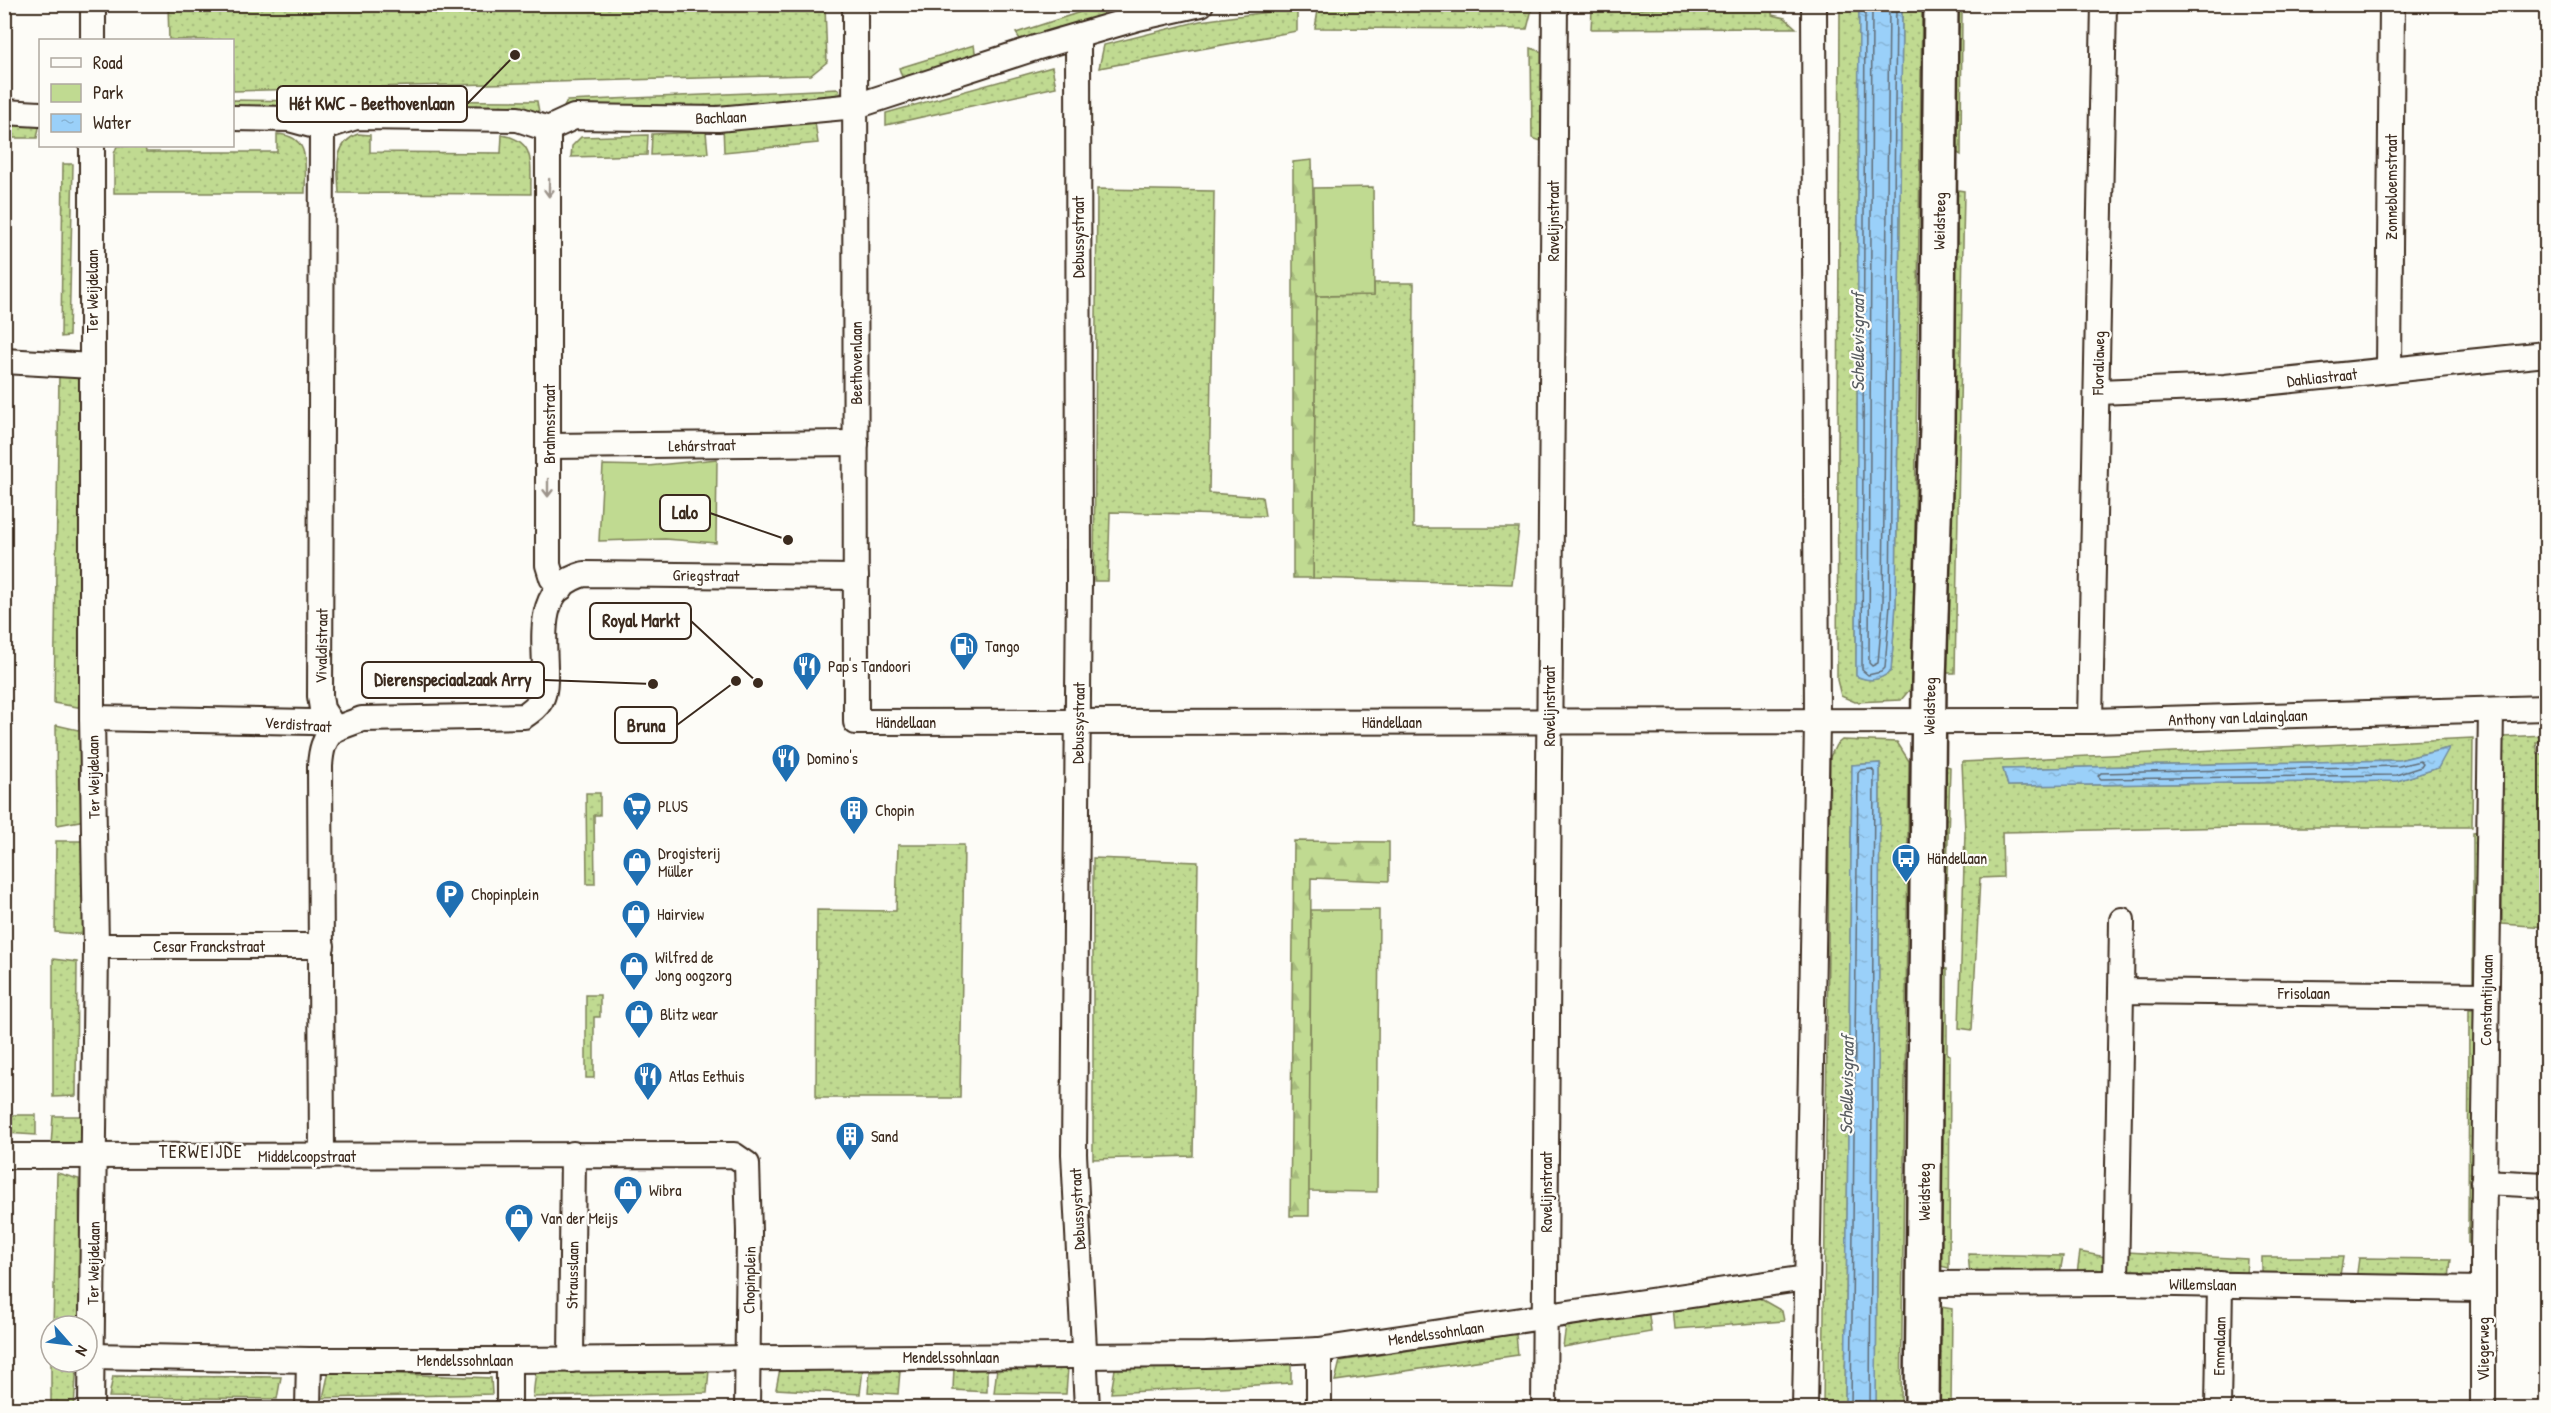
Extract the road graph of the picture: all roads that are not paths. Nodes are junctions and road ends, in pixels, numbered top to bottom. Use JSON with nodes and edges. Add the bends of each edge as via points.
{"nodes":[{"id":1,"x":93,"y":4,"type":"edge"},
{"id":2,"x":855,"y":4,"type":"edge"},
{"id":3,"x":1201,"y":4,"type":"edge"},
{"id":4,"x":1555,"y":4,"type":"edge"},
{"id":5,"x":1814,"y":4,"type":"edge"},
{"id":6,"x":1941,"y":4,"type":"edge"},
{"id":7,"x":2104,"y":4,"type":"edge"},
{"id":8,"x":2392,"y":4,"type":"edge"},
{"id":9,"x":1138,"y":11,"type":"edge"},
{"id":10,"x":1078,"y":36,"type":"junction"},
{"id":11,"x":93,"y":39,"type":"edge"},
{"id":12,"x":855,"y":106,"type":"junction"},
{"id":13,"x":4,"y":112,"type":"edge"},
{"id":14,"x":39,"y":114,"type":"edge"},
{"id":15,"x":234,"y":118,"type":"edge"},
{"id":16,"x":322,"y":128,"type":"junction"},
{"id":17,"x":548,"y":129,"type":"junction"},
{"id":18,"x":92,"y":147,"type":"edge"},
{"id":19,"x":2547,"y":354,"type":"edge"},
{"id":20,"x":4,"y":361,"type":"edge"},
{"id":21,"x":92,"y":366,"type":"junction"},
{"id":22,"x":2389,"y":369,"type":"junction"},
{"id":23,"x":2098,"y":392,"type":"junction"},
{"id":24,"x":856,"y":443,"type":"junction"},
{"id":25,"x":549,"y":446,"type":"junction"},
{"id":26,"x":856,"y":577,"type":"junction"},
{"id":27,"x":561,"y":588,"type":"junction"},
{"id":28,"x":2547,"y":708,"type":"edge"},
{"id":29,"x":2491,"y":710,"type":"junction"},
{"id":30,"x":92,"y":718,"type":"junction"},
{"id":31,"x":1929,"y":721,"type":"junction"},
{"id":32,"x":2090,"y":721,"type":"junction"},
{"id":33,"x":856,"y":722,"type":"joint"},
{"id":34,"x":1079,"y":722,"type":"junction"},
{"id":35,"x":1549,"y":722,"type":"junction"},
{"id":36,"x":1817,"y":722,"type":"junction"},
{"id":37,"x":335,"y":729,"type":"junction"},
{"id":38,"x":2122,"y":920,"type":"dead end"},
{"id":39,"x":96,"y":946,"type":"junction"},
{"id":40,"x":322,"y":946,"type":"junction"},
{"id":41,"x":2121,"y":992,"type":"junction"},
{"id":42,"x":2487,"y":995,"type":"junction"},
{"id":43,"x":573,"y":1154,"type":"junction"},
{"id":44,"x":4,"y":1156,"type":"edge"},
{"id":45,"x":94,"y":1156,"type":"junction"},
{"id":46,"x":322,"y":1156,"type":"junction"},
{"id":47,"x":2484,"y":1182,"type":"junction"},
{"id":48,"x":2547,"y":1185,"type":"edge"},
{"id":49,"x":1806,"y":1278,"type":"junction"},
{"id":50,"x":2116,"y":1283,"type":"junction"},
{"id":51,"x":1924,"y":1284,"type":"junction"},
{"id":52,"x":2220,"y":1284,"type":"junction"},
{"id":53,"x":2482,"y":1289,"type":"junction"},
{"id":54,"x":92,"y":1314,"type":"edge"},
{"id":55,"x":1545,"y":1318,"type":"junction"},
{"id":56,"x":1319,"y":1350,"type":"junction"},
{"id":57,"x":99,"y":1356,"type":"edge"},
{"id":58,"x":748,"y":1357,"type":"junction"},
{"id":59,"x":1085,"y":1357,"type":"junction"},
{"id":60,"x":309,"y":1360,"type":"junction"},
{"id":61,"x":509,"y":1360,"type":"junction"},
{"id":62,"x":571,"y":1360,"type":"junction"},
{"id":63,"x":91,"y":1374,"type":"edge"},
{"id":64,"x":91,"y":1408,"type":"edge"},
{"id":65,"x":308,"y":1408,"type":"edge"},
{"id":66,"x":508,"y":1408,"type":"edge"},
{"id":67,"x":747,"y":1408,"type":"edge"},
{"id":68,"x":1088,"y":1408,"type":"edge"},
{"id":69,"x":1319,"y":1408,"type":"edge"},
{"id":70,"x":1544,"y":1408,"type":"edge"},
{"id":71,"x":1805,"y":1408,"type":"edge"},
{"id":72,"x":1922,"y":1408,"type":"edge"},
{"id":73,"x":2218,"y":1408,"type":"edge"},
{"id":74,"x":2483,"y":1408,"type":"edge"}],
"edges":[{"from":1,"to":11,"type":"street"},
{"from":2,"to":12,"type":"street","name":"Beethovenlaan"},
{"from":3,"to":9,"type":"street","name":"Bachlaan"},
{"from":4,"to":35,"type":"street","name":"Ravelijnstraat"},
{"from":5,"to":36,"type":"street"},
{"from":6,"to":31,"type":"street","name":"Weidsteeg","via":[[1937,426]]},
{"from":7,"to":23,"type":"street","name":"Floraliaweg"},
{"from":8,"to":22,"type":"street","name":"Zonnebloemstraat"},
{"from":9,"to":10,"type":"street","name":"Bachlaan"},
{"from":10,"to":12,"type":"street","name":"Bachlaan"},
{"from":10,"to":34,"type":"street","name":"Debussystraat"},
{"from":12,"to":17,"type":"street","name":"Bachlaan","via":[[718,118],[574,117]]},
{"from":12,"to":24,"type":"street","name":"Beethovenlaan"},
{"from":13,"to":14,"type":"street"},
{"from":15,"to":16,"type":"street","via":[[289,119]]},
{"from":16,"to":17,"type":"street","via":[[356,117],[379,117],[518,119]]},
{"from":16,"to":37,"type":"street","name":"Vivaldistraat","via":[[320,696],[322,709]]},
{"from":17,"to":25,"type":"street","name":"Brahmsstraat","one_way":true},
{"from":18,"to":21,"type":"street","name":"Ter Weijdelaan"},
{"from":19,"to":22,"type":"street","name":"Dahliastraat"},
{"from":20,"to":21,"type":"street"},
{"from":21,"to":30,"type":"street","name":"Ter Weijdelaan"},
{"from":22,"to":23,"type":"street","name":"Dahliastraat","via":[[2224,387]]},
{"from":23,"to":32,"type":"street","name":"Floraliaweg"},
{"from":24,"to":25,"type":"street","name":"Lehárstraat"},
{"from":24,"to":26,"type":"street","name":"Beethovenlaan"},
{"from":25,"to":27,"type":"street","name":"Brahmsstraat","one_way":true,"via":[[548,566]]},
{"from":26,"to":27,"type":"street","name":"Griegstraat","via":[[584,574],[573,577]]},
{"from":26,"to":33,"type":"street","name":"Beethovenlaan"},
{"from":27,"to":37,"type":"street","name":"Verdistraat","via":[[550,600],[544,616],[542,698],[524,716],[362,719]]},
{"from":28,"to":29,"type":"street","name":"Anthony van Lalainglaan"},
{"from":29,"to":32,"type":"street","name":"Anthony van Lalainglaan"},
{"from":29,"to":42,"type":"street","name":"Constantijnlaan"},
{"from":30,"to":37,"type":"street","name":"Verdistraat","via":[[311,722]]},
{"from":30,"to":39,"type":"street","name":"Ter Weijdelaan"},
{"from":31,"to":32,"type":"street","name":"Anthony van Lalainglaan"},
{"from":31,"to":36,"type":"street","name":"Händellaan"},
{"from":31,"to":51,"type":"street","name":"Weidsteeg"},
{"from":33,"to":34,"type":"street","name":"Händellaan"},
{"from":34,"to":35,"type":"street","name":"Händellaan"},
{"from":34,"to":59,"type":"street","name":"Debussystraat","via":[[1074,1154]]},
{"from":35,"to":36,"type":"street","name":"Händellaan"},
{"from":35,"to":55,"type":"street","name":"Ravelijnstraat"},
{"from":36,"to":49,"type":"street"},
{"from":37,"to":40,"type":"street","via":[[327,736],[320,766]]},
{"from":38,"to":41,"type":"street"},
{"from":39,"to":40,"type":"street","name":"Cesar Franckstraat"},
{"from":39,"to":45,"type":"street","name":"Ter Weijdelaan"},
{"from":40,"to":46,"type":"street"},
{"from":41,"to":42,"type":"street","name":"Frisolaan"},
{"from":41,"to":50,"type":"street"},
{"from":42,"to":47,"type":"street","name":"Constantijnlaan"},
{"from":43,"to":46,"type":"street","name":"Middelcoopstraat"},
{"from":43,"to":58,"type":"street","name":"Chopinplein","via":[[734,1155],[747,1164]]},
{"from":43,"to":62,"type":"street","name":"Strausslaan"},
{"from":44,"to":45,"type":"street","name":"Middelcoopstraat"},
{"from":45,"to":46,"type":"street","name":"Middelcoopstraat"},
{"from":45,"to":54,"type":"street","name":"Ter Weijdelaan"},
{"from":47,"to":48,"type":"street"},
{"from":47,"to":53,"type":"street","name":"Constantijnlaan"},
{"from":49,"to":55,"type":"street","name":"Mendelssohnlaan"},
{"from":49,"to":71,"type":"street"},
{"from":50,"to":51,"type":"street","name":"Willemslaan"},
{"from":50,"to":52,"type":"street","name":"Willemslaan"},
{"from":51,"to":72,"type":"street","name":"Weidsteeg"},
{"from":52,"to":53,"type":"street","name":"Willemslaan"},
{"from":52,"to":73,"type":"street","name":"Emmalaan"},
{"from":53,"to":74,"type":"street","name":"Vliegerweg"},
{"from":55,"to":56,"type":"street","name":"Mendelssohnlaan"},
{"from":55,"to":70,"type":"street","name":"Ravelijnstraat"},
{"from":56,"to":59,"type":"street","name":"Mendelssohnlaan"},
{"from":56,"to":69,"type":"street"},
{"from":57,"to":60,"type":"street","name":"Mendelssohnlaan"},
{"from":58,"to":59,"type":"street","name":"Mendelssohnlaan"},
{"from":58,"to":62,"type":"street","name":"Mendelssohnlaan"},
{"from":58,"to":67,"type":"street"},
{"from":59,"to":68,"type":"street","name":"Debussystraat"},
{"from":60,"to":61,"type":"street","name":"Mendelssohnlaan"},
{"from":60,"to":65,"type":"street"},
{"from":61,"to":62,"type":"street","name":"Mendelssohnlaan"},
{"from":61,"to":66,"type":"street"},
{"from":63,"to":64,"type":"street","name":"Ter Weijdelaan"}]}
